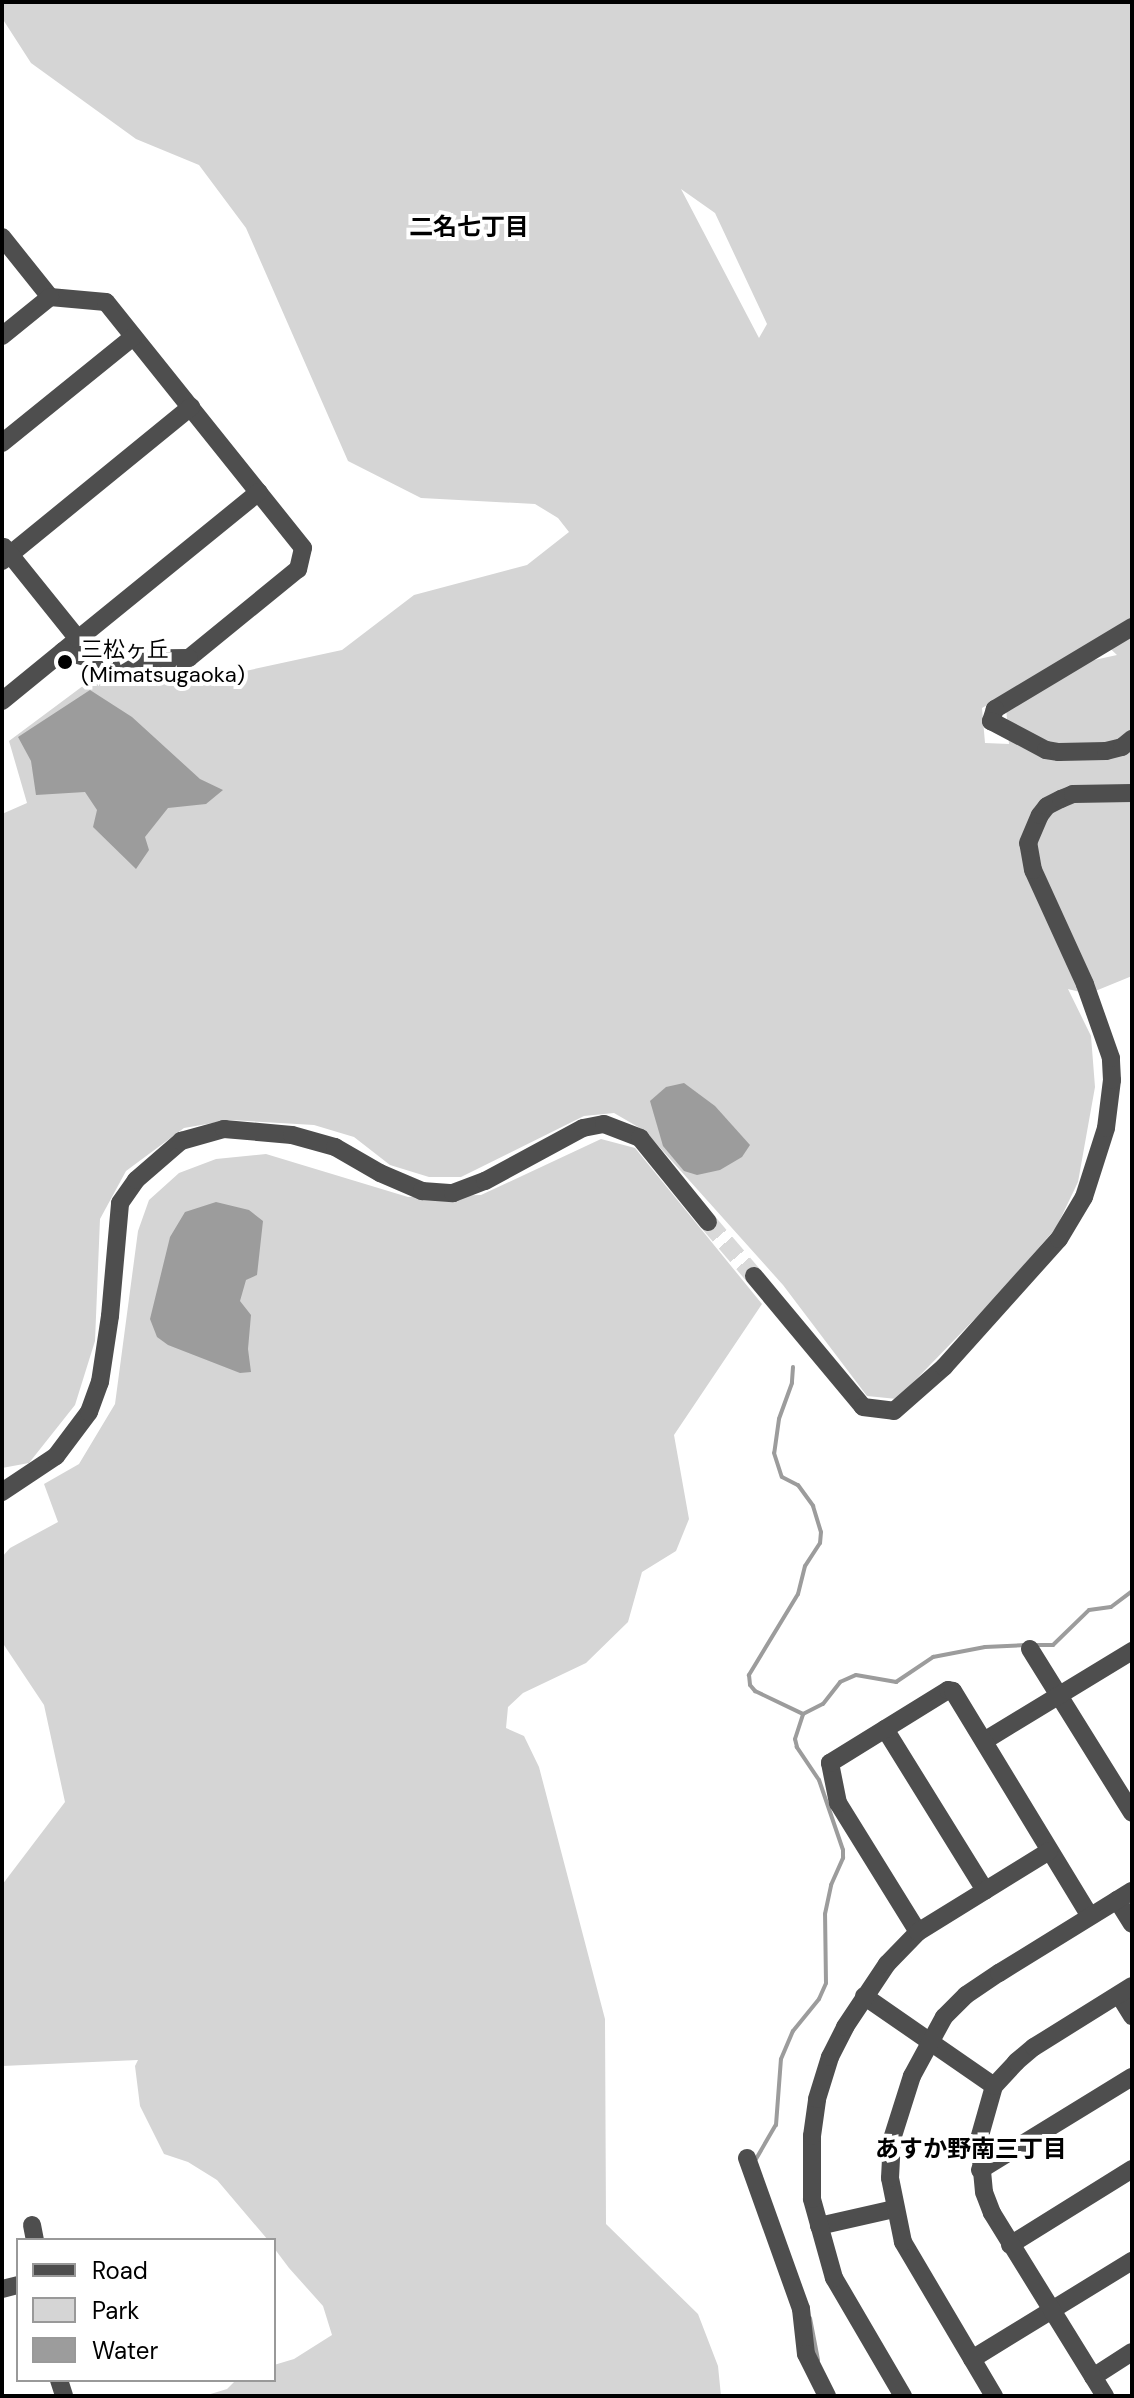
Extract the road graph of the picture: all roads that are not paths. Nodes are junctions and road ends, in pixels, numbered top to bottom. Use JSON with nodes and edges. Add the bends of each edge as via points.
{"nodes":[{"id":1,"x":2,"y":237,"type":"edge"},
{"id":2,"x":50,"y":297,"type":"junction"},
{"id":3,"x":2,"y":336,"type":"edge"},
{"id":4,"x":133,"y":337,"type":"junction"},
{"id":5,"x":191,"y":407,"type":"junction"},
{"id":6,"x":2,"y":443,"type":"edge"},
{"id":7,"x":259,"y":492,"type":"junction"},
{"id":8,"x":5,"y":553,"type":"edge"},
{"id":9,"x":1132,"y":627,"type":"edge"},
{"id":10,"x":71,"y":645,"type":"junction"},
{"id":11,"x":2,"y":701,"type":"edge"},
{"id":12,"x":1132,"y":739,"type":"edge"},
{"id":13,"x":1132,"y":793,"type":"edge"},
{"id":14,"x":708,"y":1222,"type":"tunnel mouth"},
{"id":15,"x":754,"y":1276,"type":"tunnel mouth"},
{"id":16,"x":2,"y":1492,"type":"edge"},
{"id":17,"x":1030,"y":1649,"type":"dead end"},
{"id":18,"x":1132,"y":1651,"type":"edge"},
{"id":19,"x":1059,"y":1695,"type":"junction"},
{"id":20,"x":885,"y":1729,"type":"junction"},
{"id":21,"x":984,"y":1741,"type":"junction"},
{"id":22,"x":1132,"y":1813,"type":"edge"},
{"id":23,"x":1049,"y":1851,"type":"junction"},
{"id":24,"x":985,"y":1890,"type":"junction"},
{"id":25,"x":1125,"y":1896,"type":"edge"},
{"id":26,"x":1090,"y":1916,"type":"junction"},
{"id":27,"x":1132,"y":1924,"type":"edge"},
{"id":28,"x":918,"y":1932,"type":"junction"},
{"id":29,"x":1125,"y":1991,"type":"edge"},
{"id":30,"x":864,"y":1996,"type":"junction"},
{"id":31,"x":1132,"y":2016,"type":"edge"},
{"id":32,"x":930,"y":2042,"type":"junction"},
{"id":33,"x":1132,"y":2077,"type":"edge"},
{"id":34,"x":994,"y":2086,"type":"junction"},
{"id":35,"x":747,"y":2158,"type":"dead end"},
{"id":36,"x":1132,"y":2169,"type":"edge"},
{"id":37,"x":980,"y":2170,"type":"junction"},
{"id":38,"x":894,"y":2209,"type":"junction"},
{"id":39,"x":819,"y":2226,"type":"junction"},
{"id":40,"x":1010,"y":2245,"type":"junction"},
{"id":41,"x":1132,"y":2261,"type":"edge"},
{"id":42,"x":1050,"y":2310,"type":"junction"},
{"id":43,"x":1132,"y":2352,"type":"edge"},
{"id":44,"x":972,"y":2359,"type":"junction"},
{"id":45,"x":1093,"y":2377,"type":"junction"},
{"id":46,"x":827,"y":2396,"type":"edge"},
{"id":47,"x":903,"y":2396,"type":"edge"},
{"id":48,"x":994,"y":2396,"type":"edge"},
{"id":49,"x":1105,"y":2396,"type":"edge"}],
"edges":[{"from":1,"to":2,"type":"street"},
{"from":2,"to":3,"type":"street"},
{"from":2,"to":4,"type":"street","via":[[106,302]]},
{"from":4,"to":5,"type":"street"},
{"from":4,"to":6,"type":"street"},
{"from":5,"to":7,"type":"street"},
{"from":5,"to":8,"type":"street"},
{"from":7,"to":10,"type":"street"},
{"from":7,"to":10,"type":"street","via":[[303,548],[298,569],[189,658],[93,659]]},
{"from":8,"to":10,"type":"street"},
{"from":9,"to":12,"type":"street","via":[[995,709],[991,721],[1059,752],[1106,751]]},
{"from":10,"to":11,"type":"street"},
{"from":13,"to":15,"type":"street","via":[[1061,799],[1040,815],[1028,843],[1033,870],[1085,984],[1111,1058],[1106,1128],[1084,1197],[1059,1239],[944,1367],[894,1411],[863,1407]]},
{"from":14,"to":16,"type":"street","via":[[640,1138],[604,1124],[583,1128],[453,1193],[422,1191],[335,1147],[292,1135],[224,1129],[181,1141],[136,1180],[120,1203],[110,1316],[100,1382],[89,1412],[56,1456]]},
{"from":17,"to":19,"type":"street"},
{"from":18,"to":19,"type":"street"},
{"from":19,"to":21,"type":"street"},
{"from":19,"to":22,"type":"street"},
{"from":20,"to":21,"type":"street","via":[[948,1690]]},
{"from":20,"to":24,"type":"street"},
{"from":20,"to":28,"type":"street","via":[[830,1763],[830,1770],[838,1803]]},
{"from":21,"to":23,"type":"street"},
{"from":23,"to":24,"type":"street"},
{"from":23,"to":26,"type":"street"},
{"from":24,"to":28,"type":"street"},
{"from":25,"to":26,"type":"street"},
{"from":25,"to":27,"type":"street"},
{"from":26,"to":32,"type":"street","via":[[966,1995],[944,2017]]},
{"from":28,"to":30,"type":"street"},
{"from":29,"to":31,"type":"street"},
{"from":29,"to":34,"type":"street","via":[[1034,2047]]},
{"from":30,"to":32,"type":"street"},
{"from":30,"to":39,"type":"street","via":[[830,2057],[817,2099],[811,2171]]},
{"from":32,"to":34,"type":"street"},
{"from":32,"to":38,"type":"street","via":[[903,2097],[892,2139]]},
{"from":33,"to":37,"type":"street"},
{"from":34,"to":37,"type":"street","via":[[979,2139]]},
{"from":35,"to":46,"type":"street","via":[[801,2309],[806,2354]]},
{"from":36,"to":40,"type":"street"},
{"from":37,"to":40,"type":"street","via":[[992,2213]]},
{"from":38,"to":39,"type":"street"},
{"from":38,"to":44,"type":"street","via":[[910,2260]]},
{"from":39,"to":47,"type":"street","via":[[834,2278]]},
{"from":40,"to":42,"type":"street"},
{"from":41,"to":42,"type":"street"},
{"from":42,"to":44,"type":"street"},
{"from":42,"to":45,"type":"street"},
{"from":43,"to":45,"type":"street"},
{"from":44,"to":48,"type":"street"},
{"from":45,"to":49,"type":"street"}]}
